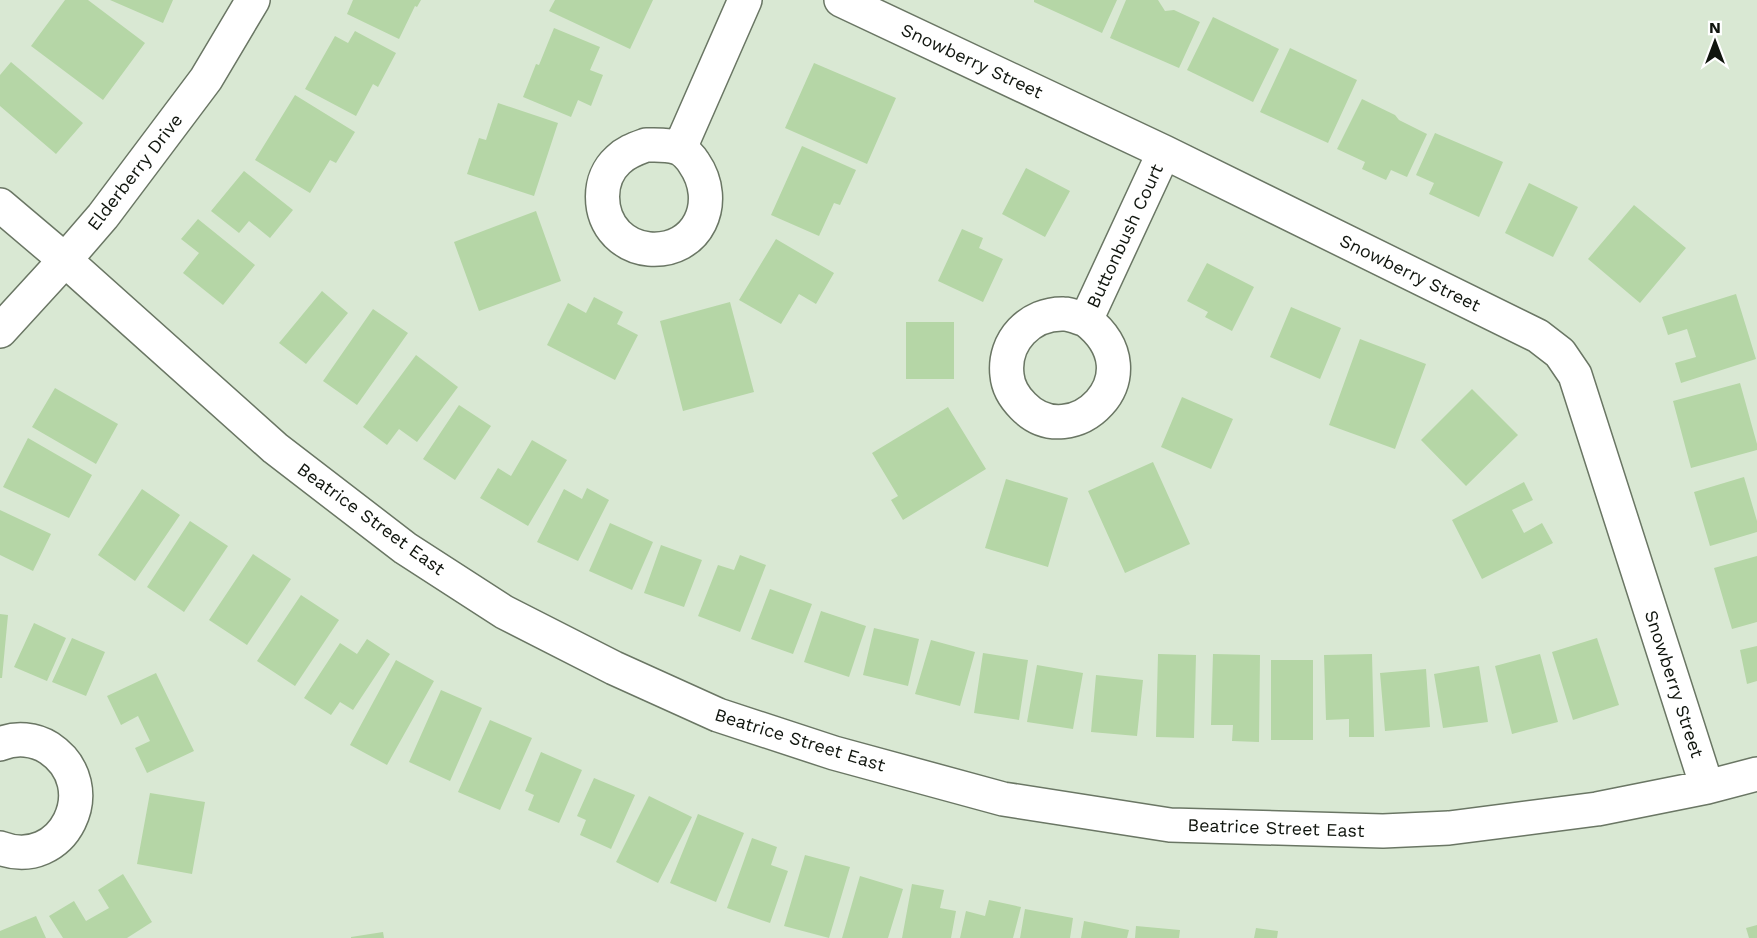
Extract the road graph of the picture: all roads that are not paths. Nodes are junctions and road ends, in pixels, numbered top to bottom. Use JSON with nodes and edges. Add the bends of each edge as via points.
{"nodes":[{"id":1,"x":253,"y":0,"type":"edge"},
{"id":2,"x":745,"y":0,"type":"edge"},
{"id":3,"x":841,"y":0,"type":"edge"},
{"id":4,"x":680,"y":148,"type":"dead end"},
{"id":5,"x":1164,"y":152,"type":"junction"},
{"id":6,"x":0,"y":205,"type":"edge"},
{"id":7,"x":65,"y":260,"type":"junction"},
{"id":8,"x":1086,"y":320,"type":"dead end"},
{"id":9,"x":0,"y":331,"type":"edge"},
{"id":10,"x":0,"y":744,"type":"edge"},
{"id":11,"x":1757,"y":774,"type":"edge"},
{"id":12,"x":1707,"y":787,"type":"junction"},
{"id":13,"x":0,"y":848,"type":"edge"}],
"edges":[{"from":1,"to":7,"type":"street","name":"Elderberry Drive","via":[[206,79]]},
{"from":2,"to":4,"type":"street"},
{"from":3,"to":5,"type":"street","name":"Snowberry Street"},
{"from":5,"to":8,"type":"street","name":"Buttonbush Court"},
{"from":5,"to":12,"type":"street","name":"Snowberry Street","via":[[1538,336],[1560,353],[1575,375]]},
{"from":6,"to":7,"type":"street","name":"Beatrice Street East"},
{"from":7,"to":9,"type":"street","name":"Elderberry Drive"},
{"from":7,"to":12,"type":"street","name":"Beatrice Street East","via":[[275,448],[405,548],[504,612],[718,715],[824,750],[1003,799],[1170,825],[1383,831],[1449,828],[1597,809]]},
{"from":10,"to":13,"type":"street","via":[[23,739],[42,744],[58,754],[70,770],[76,788],[75,808],[58,838],[26,853]]},
{"from":11,"to":12,"type":"street","name":"Beatrice Street East"}]}
